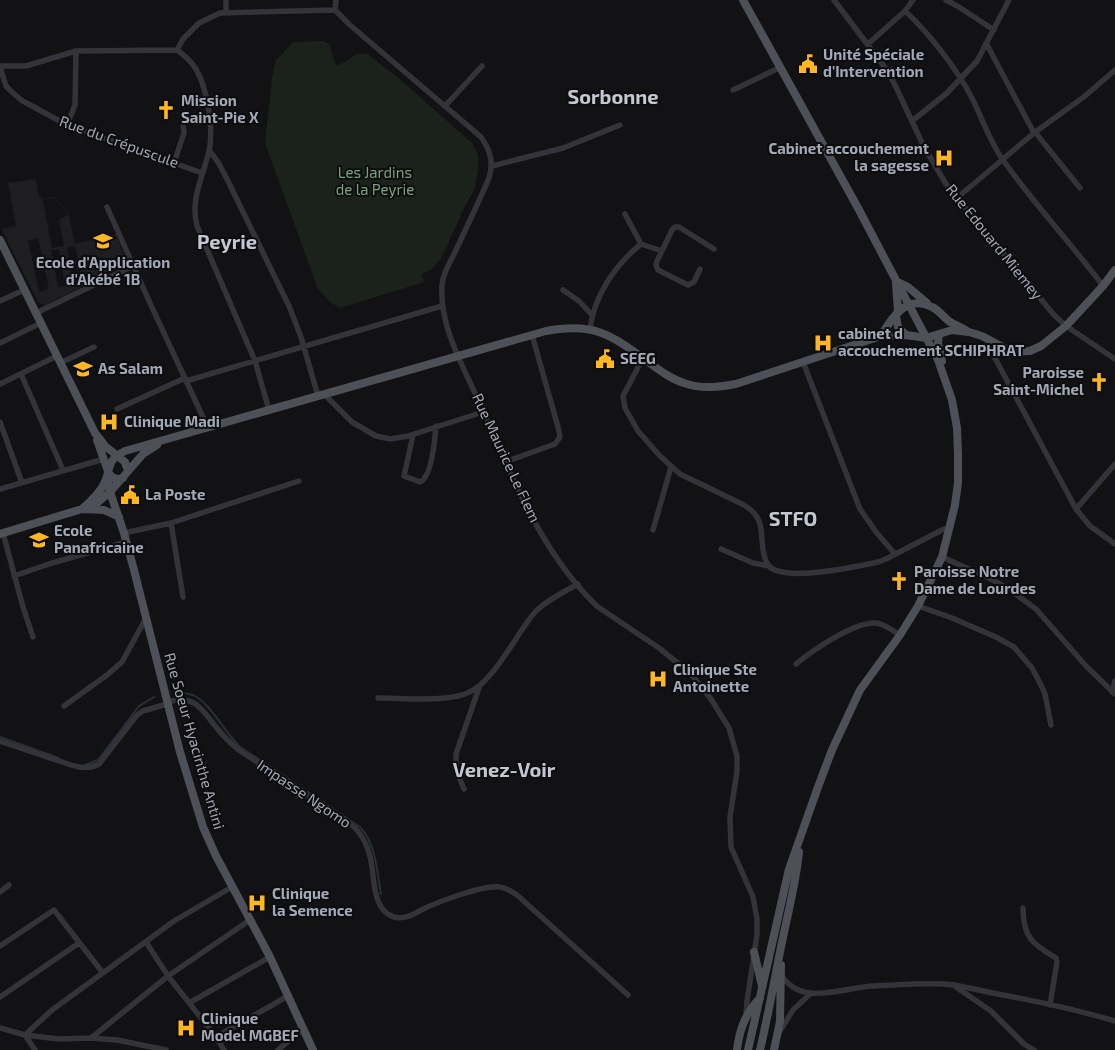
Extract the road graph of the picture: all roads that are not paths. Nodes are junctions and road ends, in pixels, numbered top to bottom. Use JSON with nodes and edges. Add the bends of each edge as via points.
{"nodes":[{"id":1,"x":226,"y":0,"type":"edge"},
{"id":2,"x":336,"y":0,"type":"edge"},
{"id":3,"x":743,"y":0,"type":"edge"},
{"id":4,"x":834,"y":0,"type":"edge"},
{"id":5,"x":912,"y":0,"type":"edge"},
{"id":6,"x":946,"y":0,"type":"edge"},
{"id":7,"x":1008,"y":0,"type":"edge"},
{"id":8,"x":335,"y":10,"type":"junction"},
{"id":9,"x":904,"y":11,"type":"junction"},
{"id":10,"x":226,"y":12,"type":"junction"},
{"id":11,"x":994,"y":30,"type":"junction"},
{"id":12,"x":986,"y":42,"type":"junction"},
{"id":13,"x":868,"y":44,"type":"junction"},
{"id":14,"x":177,"y":50,"type":"junction"},
{"id":15,"x":76,"y":51,"type":"junction"},
{"id":16,"x":0,"y":66,"type":"edge"},
{"id":17,"x":482,"y":66,"type":"dead end"},
{"id":18,"x":781,"y":67,"type":"junction"},
{"id":19,"x":1115,"y":70,"type":"edge"},
{"id":20,"x":961,"y":80,"type":"junction"},
{"id":21,"x":733,"y":90,"type":"dead end"},
{"id":22,"x":445,"y":106,"type":"junction"},
{"id":23,"x":912,"y":121,"type":"junction"},
{"id":24,"x":183,"y":123,"type":"dead end"},
{"id":25,"x":67,"y":125,"type":"junction"},
{"id":26,"x":620,"y":126,"type":"dead end"},
{"id":27,"x":1035,"y":132,"type":"junction"},
{"id":28,"x":209,"y":150,"type":"junction"},
{"id":29,"x":1003,"y":160,"type":"junction"},
{"id":30,"x":174,"y":163,"type":"junction"},
{"id":31,"x":492,"y":166,"type":"junction"},
{"id":32,"x":202,"y":173,"type":"junction"},
{"id":33,"x":1080,"y":188,"type":"dead end"},
{"id":34,"x":958,"y":197,"type":"junction"},
{"id":35,"x":107,"y":207,"type":"dead end"},
{"id":36,"x":625,"y":214,"type":"dead end"},
{"id":37,"x":0,"y":240,"type":"edge"},
{"id":38,"x":641,"y":244,"type":"junction"},
{"id":39,"x":714,"y":249,"type":"dead end"},
{"id":40,"x":662,"y":251,"type":"junction"},
{"id":41,"x":132,"y":263,"type":"junction"},
{"id":42,"x":700,"y":269,"type":"dead end"},
{"id":43,"x":1115,"y":270,"type":"edge"},
{"id":44,"x":896,"y":281,"type":"junction"},
{"id":45,"x":1103,"y":286,"type":"junction"},
{"id":46,"x":24,"y":290,"type":"junction"},
{"id":47,"x":563,"y":290,"type":"dead end"},
{"id":48,"x":0,"y":301,"type":"edge"},
{"id":49,"x":909,"y":304,"type":"junction"},
{"id":50,"x":442,"y":306,"type":"junction"},
{"id":51,"x":931,"y":306,"type":"junction"},
{"id":52,"x":36,"y":313,"type":"junction"},
{"id":53,"x":940,"y":313,"type":"junction"},
{"id":54,"x":897,"y":314,"type":"junction"},
{"id":55,"x":592,"y":315,"type":"junction"},
{"id":56,"x":41,"y":323,"type":"junction"},
{"id":57,"x":1066,"y":326,"type":"junction"},
{"id":58,"x":590,"y":329,"type":"junction"},
{"id":59,"x":969,"y":332,"type":"junction"},
{"id":60,"x":942,"y":333,"type":"junction"},
{"id":61,"x":532,"y":335,"type":"junction"},
{"id":62,"x":881,"y":336,"type":"junction"},
{"id":63,"x":910,"y":336,"type":"junction"},
{"id":64,"x":926,"y":338,"type":"junction"},
{"id":65,"x":992,"y":341,"type":"junction"},
{"id":66,"x":0,"y":343,"type":"edge"},
{"id":67,"x":304,"y":346,"type":"junction"},
{"id":68,"x":94,"y":347,"type":"dead end"},
{"id":69,"x":458,"y":355,"type":"junction"},
{"id":70,"x":643,"y":358,"type":"junction"},
{"id":71,"x":58,"y":359,"type":"junction"},
{"id":72,"x":1115,"y":359,"type":"edge"},
{"id":73,"x":255,"y":361,"type":"junction"},
{"id":74,"x":803,"y":362,"type":"junction"},
{"id":75,"x":21,"y":374,"type":"junction"},
{"id":76,"x":186,"y":380,"type":"junction"},
{"id":77,"x":945,"y":380,"type":"junction"},
{"id":78,"x":0,"y":384,"type":"edge"},
{"id":79,"x":321,"y":395,"type":"junction"},
{"id":80,"x":117,"y":409,"type":"dead end"},
{"id":81,"x":269,"y":410,"type":"junction"},
{"id":82,"x":483,"y":412,"type":"junction"},
{"id":83,"x":0,"y":422,"type":"edge"},
{"id":84,"x":436,"y":426,"type":"junction"},
{"id":85,"x":208,"y":428,"type":"junction"},
{"id":86,"x":413,"y":435,"type":"junction"},
{"id":87,"x":163,"y":441,"type":"junction"},
{"id":88,"x":113,"y":457,"type":"junction"},
{"id":89,"x":504,"y":462,"type":"junction"},
{"id":90,"x":1115,"y":464,"type":"edge"},
{"id":91,"x":671,"y":468,"type":"junction"},
{"id":92,"x":63,"y":470,"type":"junction"},
{"id":93,"x":107,"y":472,"type":"junction"},
{"id":94,"x":124,"y":477,"type":"junction"},
{"id":95,"x":299,"y":481,"type":"dead end"},
{"id":96,"x":22,"y":483,"type":"junction"},
{"id":97,"x":0,"y":489,"type":"edge"},
{"id":98,"x":110,"y":492,"type":"junction"},
{"id":99,"x":86,"y":509,"type":"junction"},
{"id":100,"x":1076,"y":509,"type":"junction"},
{"id":101,"x":117,"y":514,"type":"junction"},
{"id":102,"x":171,"y":523,"type":"junction"},
{"id":103,"x":950,"y":529,"type":"junction"},
{"id":104,"x":652,"y":530,"type":"dead end"},
{"id":105,"x":124,"y":533,"type":"junction"},
{"id":106,"x":1,"y":534,"type":"edge"},
{"id":107,"x":126,"y":542,"type":"junction"},
{"id":108,"x":1115,"y":544,"type":"edge"},
{"id":109,"x":721,"y":549,"type":"dead end"},
{"id":110,"x":895,"y":554,"type":"junction"},
{"id":111,"x":942,"y":557,"type":"junction"},
{"id":112,"x":769,"y":566,"type":"junction"},
{"id":113,"x":14,"y":576,"type":"junction"},
{"id":114,"x":578,"y":584,"type":"junction"},
{"id":115,"x":183,"y":597,"type":"dead end"},
{"id":116,"x":918,"y":606,"type":"junction"},
{"id":117,"x":146,"y":618,"type":"junction"},
{"id":118,"x":900,"y":635,"type":"junction"},
{"id":119,"x":33,"y":636,"type":"dead end"},
{"id":120,"x":796,"y":664,"type":"dead end"},
{"id":121,"x":1115,"y":681,"type":"edge"},
{"id":122,"x":480,"y":685,"type":"junction"},
{"id":123,"x":1114,"y":693,"type":"edge"},
{"id":124,"x":378,"y":698,"type":"dead end"},
{"id":125,"x":167,"y":703,"type":"junction"},
{"id":126,"x":64,"y":706,"type":"dead end"},
{"id":127,"x":1051,"y":725,"type":"dead end"},
{"id":128,"x":0,"y":741,"type":"edge"},
{"id":129,"x":464,"y":789,"type":"dead end"},
{"id":130,"x":800,"y":840,"type":"junction"},
{"id":131,"x":9,"y":885,"type":"dead end"},
{"id":132,"x":232,"y":887,"type":"junction"},
{"id":133,"x":0,"y":892,"type":"edge"},
{"id":134,"x":1023,"y":908,"type":"dead end"},
{"id":135,"x":250,"y":920,"type":"junction"},
{"id":136,"x":146,"y":942,"type":"junction"},
{"id":137,"x":79,"y":943,"type":"junction"},
{"id":138,"x":0,"y":946,"type":"edge"},
{"id":139,"x":781,"y":948,"type":"junction"},
{"id":140,"x":754,"y":952,"type":"junction"},
{"id":141,"x":270,"y":957,"type":"junction"},
{"id":142,"x":103,"y":973,"type":"junction"},
{"id":143,"x":168,"y":976,"type":"junction"},
{"id":144,"x":782,"y":976,"type":"junction"},
{"id":145,"x":954,"y":986,"type":"junction"},
{"id":146,"x":762,"y":988,"type":"junction"},
{"id":147,"x":810,"y":994,"type":"junction"},
{"id":148,"x":628,"y":995,"type":"dead end"},
{"id":149,"x":288,"y":996,"type":"junction"},
{"id":150,"x":763,"y":997,"type":"junction"},
{"id":151,"x":0,"y":998,"type":"edge"},
{"id":152,"x":189,"y":1003,"type":"junction"},
{"id":153,"x":1050,"y":1005,"type":"junction"},
{"id":154,"x":771,"y":1007,"type":"junction"},
{"id":155,"x":746,"y":1016,"type":"junction"},
{"id":156,"x":780,"y":1021,"type":"junction"},
{"id":157,"x":1115,"y":1021,"type":"edge"},
{"id":158,"x":0,"y":1028,"type":"edge"},
{"id":159,"x":304,"y":1028,"type":"junction"},
{"id":160,"x":779,"y":1032,"type":"junction"},
{"id":161,"x":24,"y":1035,"type":"junction"},
{"id":162,"x":216,"y":1037,"type":"junction"},
{"id":163,"x":91,"y":1038,"type":"junction"},
{"id":164,"x":35,"y":1050,"type":"edge"},
{"id":165,"x":166,"y":1050,"type":"edge"},
{"id":166,"x":224,"y":1050,"type":"edge"},
{"id":167,"x":278,"y":1050,"type":"edge"},
{"id":168,"x":313,"y":1050,"type":"edge"},
{"id":169,"x":736,"y":1050,"type":"edge"},
{"id":170,"x":748,"y":1050,"type":"edge"},
{"id":171,"x":760,"y":1050,"type":"edge"},
{"id":172,"x":774,"y":1050,"type":"edge"},
{"id":173,"x":1034,"y":1050,"type":"edge"}],
"edges":[{"from":1,"to":10,"type":"street"},
{"from":2,"to":8,"type":"street"},
{"from":3,"to":18,"type":"main road"},
{"from":4,"to":13,"type":"street","name":"Rue Edouard Miemey"},
{"from":5,"to":9,"type":"street"},
{"from":6,"to":11,"type":"street"},
{"from":7,"to":11,"type":"street"},
{"from":8,"to":10,"type":"street"},
{"from":8,"to":22,"type":"street"},
{"from":9,"to":13,"type":"street"},
{"from":9,"to":20,"type":"street","via":[[920,24]]},
{"from":10,"to":14,"type":"street","via":[[199,23]]},
{"from":11,"to":12,"type":"street"},
{"from":12,"to":20,"type":"street","via":[[977,61]]},
{"from":12,"to":27,"type":"street"},
{"from":13,"to":23,"type":"street","name":"Rue Edouard Miemey","via":[[895,85]]},
{"from":14,"to":15,"type":"street"},
{"from":14,"to":28,"type":"street","via":[[196,68],[202,83],[210,122]]},
{"from":15,"to":16,"type":"street","via":[[26,66]]},
{"from":15,"to":25,"type":"street","via":[[75,105]]},
{"from":16,"to":25,"type":"street","name":"Rue du Crépuscule","via":[[6,86],[21,100]]},
{"from":17,"to":22,"type":"street"},
{"from":18,"to":21,"type":"street"},
{"from":18,"to":44,"type":"main road"},
{"from":19,"to":27,"type":"street"},
{"from":20,"to":23,"type":"street"},
{"from":20,"to":29,"type":"street"},
{"from":22,"to":31,"type":"street","via":[[481,137],[490,152]]},
{"from":23,"to":34,"type":"street","name":"Rue Edouard Miemey","via":[[936,170]]},
{"from":24,"to":30,"type":"street","via":[[184,133]]},
{"from":25,"to":30,"type":"street","name":"Rue du Crépuscule"},
{"from":26,"to":31,"type":"street","via":[[563,148]]},
{"from":27,"to":29,"type":"street"},
{"from":27,"to":33,"type":"street"},
{"from":28,"to":32,"type":"street"},
{"from":28,"to":67,"type":"street","via":[[244,212]]},
{"from":29,"to":34,"type":"street"},
{"from":29,"to":45,"type":"street"},
{"from":30,"to":32,"type":"street","name":"Rue du Crépuscule"},
{"from":31,"to":50,"type":"street","via":[[445,273]]},
{"from":32,"to":73,"type":"street","via":[[194,206],[196,226]]},
{"from":34,"to":57,"type":"street","name":"Rue Edouard Miemey"},
{"from":35,"to":41,"type":"street"},
{"from":36,"to":38,"type":"street"},
{"from":37,"to":46,"type":"main road"},
{"from":38,"to":40,"type":"street"},
{"from":38,"to":55,"type":"street","via":[[617,267]]},
{"from":39,"to":40,"type":"street","via":[[676,227]]},
{"from":40,"to":42,"type":"street","via":[[656,265],[658,270],[685,285],[694,282]]},
{"from":41,"to":52,"type":"street"},
{"from":41,"to":76,"type":"street"},
{"from":43,"to":45,"type":"main road"},
{"from":44,"to":49,"type":"main road"},
{"from":44,"to":51,"type":"main road"},
{"from":44,"to":54,"type":"main road"},
{"from":45,"to":57,"type":"main road"},
{"from":46,"to":48,"type":"street"},
{"from":46,"to":52,"type":"main road"},
{"from":47,"to":55,"type":"street"},
{"from":49,"to":51,"type":"main road"},
{"from":49,"to":54,"type":"main road"},
{"from":49,"to":64,"type":"main road"},
{"from":50,"to":67,"type":"street"},
{"from":50,"to":69,"type":"street","name":"Rue Maurice Le Flem"},
{"from":51,"to":53,"type":"main road"},
{"from":52,"to":56,"type":"main road"},
{"from":53,"to":59,"type":"main road"},
{"from":53,"to":60,"type":"main road","via":[[945,321]]},
{"from":54,"to":62,"type":"main road"},
{"from":54,"to":63,"type":"main road","via":[[898,327]]},
{"from":55,"to":58,"type":"street"},
{"from":56,"to":66,"type":"street"},
{"from":56,"to":71,"type":"main road"},
{"from":57,"to":65,"type":"main road","via":[[1045,344],[1030,351],[1012,352]]},
{"from":57,"to":72,"type":"street","name":"Rue Edouard Miemey"},
{"from":58,"to":61,"type":"main road","via":[[562,328]]},
{"from":58,"to":70,"type":"main road","via":[[610,336]]},
{"from":59,"to":60,"type":"main road","via":[[952,330]]},
{"from":59,"to":65,"type":"main road"},
{"from":60,"to":64,"type":"main road"},
{"from":60,"to":77,"type":"main road","via":[[938,343]]},
{"from":61,"to":69,"type":"main road"},
{"from":61,"to":89,"type":"street","via":[[560,437],[555,444]]},
{"from":62,"to":63,"type":"main road"},
{"from":62,"to":74,"type":"main road"},
{"from":63,"to":64,"type":"main road"},
{"from":63,"to":77,"type":"main road","via":[[927,349]]},
{"from":64,"to":77,"type":"main road"},
{"from":65,"to":100,"type":"street","via":[[993,356]]},
{"from":67,"to":73,"type":"street"},
{"from":67,"to":79,"type":"street"},
{"from":68,"to":71,"type":"street"},
{"from":69,"to":79,"type":"main road"},
{"from":69,"to":82,"type":"street","name":"Rue Maurice Le Flem"},
{"from":70,"to":74,"type":"main road","via":[[676,380],[708,387],[736,384]]},
{"from":70,"to":91,"type":"street","via":[[623,402],[638,431]]},
{"from":71,"to":75,"type":"street"},
{"from":71,"to":88,"type":"main road","via":[[95,433]]},
{"from":73,"to":76,"type":"street"},
{"from":73,"to":81,"type":"street"},
{"from":74,"to":110,"type":"street","via":[[860,509]]},
{"from":75,"to":78,"type":"street"},
{"from":75,"to":92,"type":"street"},
{"from":76,"to":80,"type":"street"},
{"from":76,"to":85,"type":"street"},
{"from":77,"to":103,"type":"main road","via":[[956,420],[958,454],[958,483]]},
{"from":79,"to":81,"type":"main road"},
{"from":79,"to":86,"type":"street","via":[[352,422],[376,436],[390,439]]},
{"from":81,"to":85,"type":"main road"},
{"from":82,"to":84,"type":"street"},
{"from":82,"to":89,"type":"street","name":"Rue Maurice Le Flem"},
{"from":83,"to":96,"type":"street"},
{"from":84,"to":86,"type":"street"},
{"from":84,"to":86,"type":"street","via":[[433,454],[425,479],[420,482],[404,476]]},
{"from":85,"to":87,"type":"main road"},
{"from":87,"to":88,"type":"main road"},
{"from":87,"to":94,"type":"main road","via":[[143,454]]},
{"from":88,"to":92,"type":"street"},
{"from":88,"to":93,"type":"main road"},
{"from":88,"to":94,"type":"main road","via":[[127,465]]},
{"from":89,"to":114,"type":"street","name":"Rue Maurice Le Flem","via":[[554,554]]},
{"from":90,"to":100,"type":"street"},
{"from":91,"to":104,"type":"street"},
{"from":91,"to":112,"type":"street","via":[[752,510],[758,518]]},
{"from":92,"to":96,"type":"street"},
{"from":93,"to":94,"type":"main road","via":[[115,479]]},
{"from":93,"to":98,"type":"main road","name":"Rue Soeur Hyacinthe Antini"},
{"from":93,"to":99,"type":"main road","via":[[99,492]]},
{"from":94,"to":98,"type":"main road"},
{"from":94,"to":101,"type":"main road","via":[[116,496]]},
{"from":95,"to":102,"type":"street"},
{"from":96,"to":97,"type":"street"},
{"from":98,"to":99,"type":"main road"},
{"from":98,"to":101,"type":"main road","name":"Rue Soeur Hyacinthe Antini"},
{"from":99,"to":101,"type":"main road"},
{"from":99,"to":106,"type":"main road"},
{"from":100,"to":108,"type":"street","via":[[1090,526]]},
{"from":101,"to":105,"type":"main road","name":"Rue Soeur Hyacinthe Antini"},
{"from":102,"to":105,"type":"street"},
{"from":102,"to":115,"type":"street"},
{"from":103,"to":110,"type":"street","via":[[940,530]]},
{"from":103,"to":111,"type":"main road"},
{"from":105,"to":107,"type":"main road","name":"Rue Soeur Hyacinthe Antini"},
{"from":106,"to":113,"type":"street"},
{"from":107,"to":113,"type":"street"},
{"from":107,"to":117,"type":"main road","name":"Rue Soeur Hyacinthe Antini"},
{"from":109,"to":112,"type":"street"},
{"from":110,"to":112,"type":"street","via":[[878,562],[823,572],[777,571]]},
{"from":111,"to":116,"type":"main road"},
{"from":111,"to":123,"type":"street","via":[[990,578],[1036,609]]},
{"from":113,"to":119,"type":"street"},
{"from":114,"to":122,"type":"street","via":[[536,612]]},
{"from":114,"to":140,"type":"street","name":"Rue Maurice Le Flem","via":[[598,607],[690,673],[729,728],[737,756],[730,817],[731,847],[756,906]]},
{"from":116,"to":118,"type":"main road"},
{"from":116,"to":127,"type":"street","via":[[996,636],[1014,647],[1032,668],[1041,685]]},
{"from":117,"to":125,"type":"main road","name":"Rue Soeur Hyacinthe Antini"},
{"from":117,"to":126,"type":"street","via":[[122,662],[108,676]]},
{"from":118,"to":120,"type":"street","via":[[880,624],[863,625],[843,633]]},
{"from":118,"to":130,"type":"main road","via":[[860,690],[832,750]]},
{"from":121,"to":123,"type":"street"},
{"from":122,"to":124,"type":"street","via":[[453,697]]},
{"from":122,"to":129,"type":"street","via":[[456,754],[456,770]]},
{"from":125,"to":128,"type":"street","name":"Impasse Ngomo","via":[[137,716],[94,766],[78,767]]},
{"from":125,"to":132,"type":"main road","name":"Rue Soeur Hyacinthe Antini","via":[[203,827]]},
{"from":125,"to":148,"type":"street","name":"Impasse Ngomo","via":[[181,699],[198,705],[239,750],[354,826],[367,848],[376,894],[388,914],[404,918],[483,888],[503,888],[517,896]]},
{"from":130,"to":139,"type":"main road"},
{"from":130,"to":146,"type":"main road"},
{"from":131,"to":133,"type":"street"},
{"from":132,"to":135,"type":"main road","name":"Rue Soeur Hyacinthe Antini"},
{"from":132,"to":136,"type":"street","via":[[174,921]]},
{"from":134,"to":153,"type":"street","via":[[1026,930],[1034,945],[1056,958]]},
{"from":135,"to":141,"type":"main road","name":"Rue Soeur Hyacinthe Antini"},
{"from":135,"to":143,"type":"street"},
{"from":136,"to":142,"type":"street"},
{"from":136,"to":143,"type":"street"},
{"from":137,"to":138,"type":"street","via":[[53,910]]},
{"from":137,"to":142,"type":"street"},
{"from":137,"to":151,"type":"street"},
{"from":139,"to":144,"type":"main road"},
{"from":139,"to":154,"type":"main road"},
{"from":140,"to":146,"type":"main road"},
{"from":140,"to":155,"type":"street","name":"Rue Maurice Le Flem"},
{"from":141,"to":149,"type":"main road","name":"Rue Soeur Hyacinthe Antini"},
{"from":141,"to":152,"type":"street"},
{"from":142,"to":161,"type":"street"},
{"from":143,"to":152,"type":"street"},
{"from":143,"to":163,"type":"street"},
{"from":144,"to":147,"type":"street","via":[[787,984]]},
{"from":144,"to":156,"type":"main road"},
{"from":145,"to":147,"type":"street","via":[[871,986]]},
{"from":145,"to":153,"type":"street"},
{"from":145,"to":173,"type":"street","via":[[991,1011]]},
{"from":146,"to":150,"type":"main road"},
{"from":147,"to":160,"type":"street","via":[[793,1010]]},
{"from":149,"to":159,"type":"main road","name":"Rue Soeur Hyacinthe Antini"},
{"from":149,"to":162,"type":"street"},
{"from":150,"to":154,"type":"main road"},
{"from":150,"to":155,"type":"main road","via":[[754,1003]]},
{"from":150,"to":170,"type":"main road"},
{"from":152,"to":162,"type":"street"},
{"from":153,"to":157,"type":"street"},
{"from":154,"to":156,"type":"main road"},
{"from":154,"to":171,"type":"main road"},
{"from":155,"to":169,"type":"main road"},
{"from":156,"to":160,"type":"main road"},
{"from":158,"to":161,"type":"street"},
{"from":159,"to":167,"type":"street"},
{"from":159,"to":168,"type":"main road","name":"Rue Soeur Hyacinthe Antini"},
{"from":160,"to":172,"type":"main road"},
{"from":161,"to":163,"type":"street","via":[[59,1040]]},
{"from":161,"to":164,"type":"street"},
{"from":162,"to":166,"type":"street"},
{"from":163,"to":165,"type":"street","via":[[122,1040]]}]}
